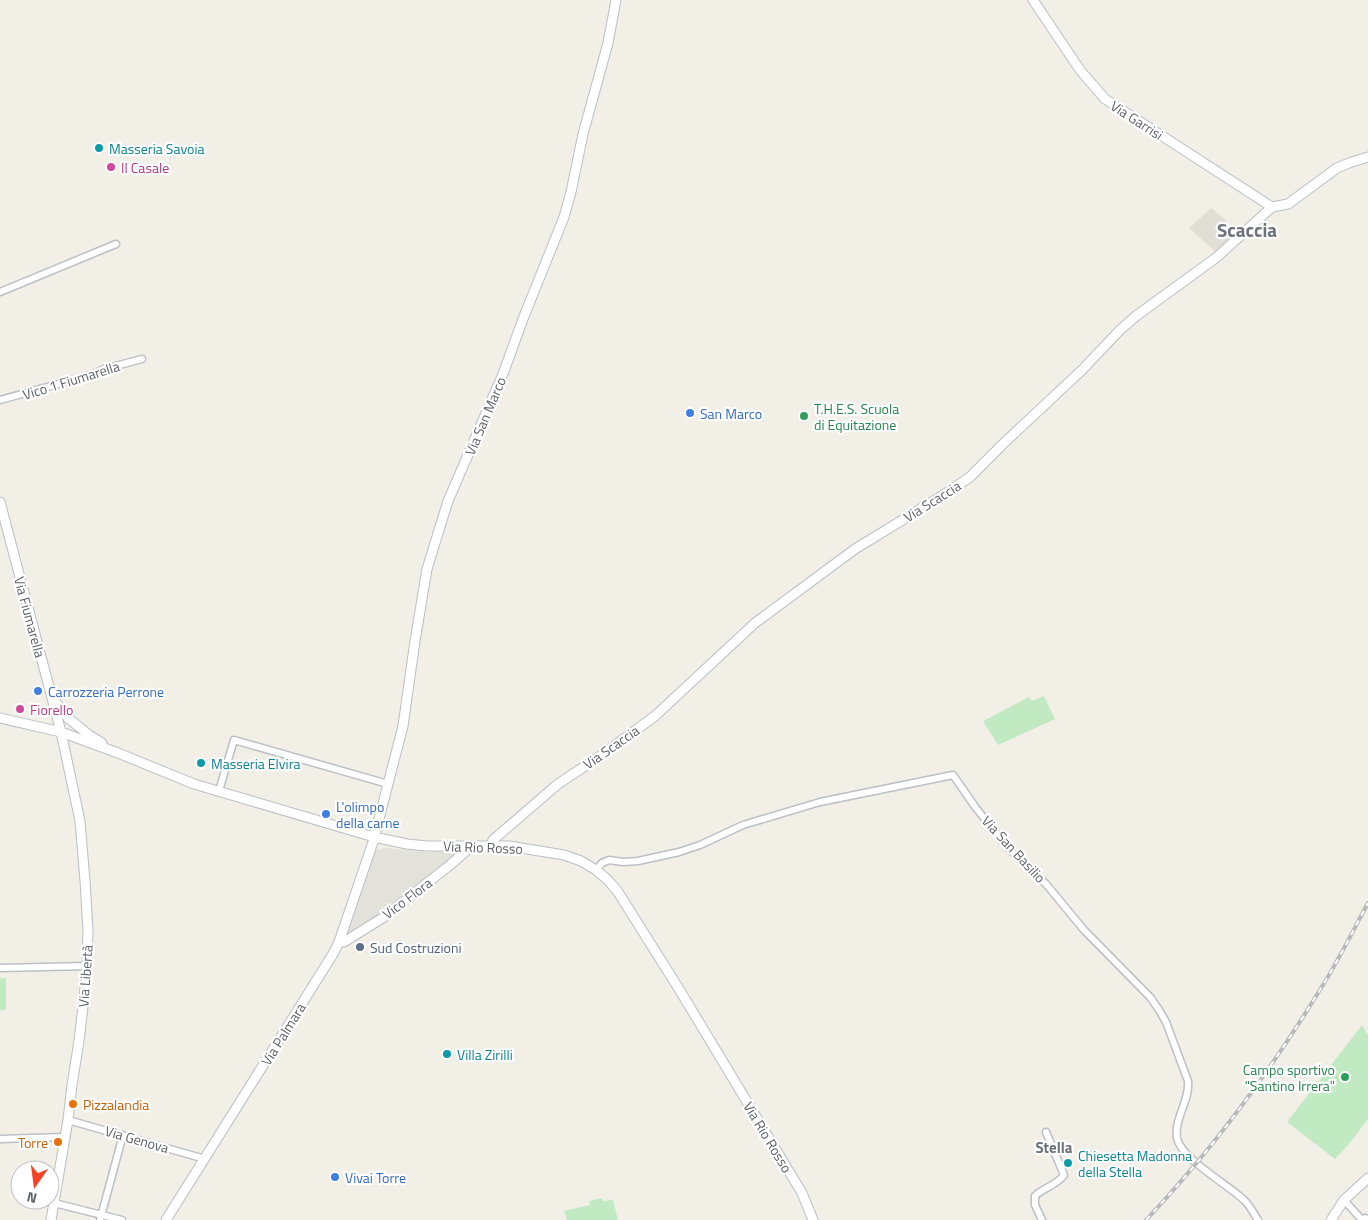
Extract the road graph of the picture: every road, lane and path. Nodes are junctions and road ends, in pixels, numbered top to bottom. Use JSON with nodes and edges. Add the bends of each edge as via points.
{"nodes":[{"id":1,"x":616,"y":0,"type":"edge"},
{"id":2,"x":1033,"y":0,"type":"edge"},
{"id":3,"x":1368,"y":157,"type":"edge"},
{"id":4,"x":1272,"y":207,"type":"junction"},
{"id":5,"x":116,"y":244,"type":"dead end"},
{"id":6,"x":0,"y":292,"type":"edge"},
{"id":7,"x":142,"y":359,"type":"dead end"},
{"id":8,"x":0,"y":400,"type":"edge"},
{"id":9,"x":0,"y":502,"type":"edge"},
{"id":10,"x":52,"y":697,"type":"junction"},
{"id":11,"x":0,"y":718,"type":"edge"},
{"id":12,"x":68,"y":718,"type":"junction"},
{"id":13,"x":58,"y":722,"type":"junction"},
{"id":14,"x":60,"y":732,"type":"junction"},
{"id":15,"x":118,"y":753,"type":"junction"},
{"id":16,"x":388,"y":784,"type":"junction"},
{"id":17,"x":220,"y":792,"type":"junction"},
{"id":18,"x":374,"y":837,"type":"junction"},
{"id":19,"x":491,"y":845,"type":"junction"},
{"id":20,"x":469,"y":846,"type":"junction"},
{"id":21,"x":596,"y":870,"type":"junction"},
{"id":22,"x":339,"y":942,"type":"junction"},
{"id":23,"x":87,"y":966,"type":"junction"},
{"id":24,"x":0,"y":968,"type":"edge"},
{"id":25,"x":68,"y":1120,"type":"junction"},
{"id":26,"x":1046,"y":1132,"type":"dead end"},
{"id":27,"x":123,"y":1135,"type":"junction"},
{"id":28,"x":66,"y":1137,"type":"junction"},
{"id":29,"x":0,"y":1139,"type":"edge"},
{"id":30,"x":205,"y":1159,"type":"junction"},
{"id":31,"x":60,"y":1170,"type":"edge"},
{"id":32,"x":1368,"y":1178,"type":"edge"},
{"id":33,"x":1344,"y":1200,"type":"junction"},
{"id":34,"x":60,"y":1205,"type":"edge"},
{"id":35,"x":101,"y":1217,"type":"edge"},
{"id":36,"x":122,"y":1220,"type":"edge"},
{"id":37,"x":166,"y":1220,"type":"edge"},
{"id":38,"x":813,"y":1220,"type":"edge"},
{"id":39,"x":1042,"y":1220,"type":"edge"},
{"id":40,"x":1258,"y":1220,"type":"edge"},
{"id":41,"x":1331,"y":1220,"type":"edge"},
{"id":42,"x":1368,"y":1220,"type":"edge"}],
"edges":[{"from":1,"to":16,"type":"street","name":"Via San Marco","via":[[564,217],[503,374],[448,501],[427,570],[403,726]]},
{"from":2,"to":4,"type":"street","name":"Via Garrisi","via":[[1080,70],[1105,99]]},
{"from":3,"to":4,"type":"street","name":"Via Scaccia","via":[[1337,168],[1288,204]]},
{"from":4,"to":19,"type":"street","name":"Via Scaccia","via":[[1217,257],[1120,330],[966,480],[855,549],[754,622],[654,716],[558,784]]},
{"from":5,"to":6,"type":"street"},
{"from":7,"to":8,"type":"street","name":"Vico 1 Fiumarella"},
{"from":9,"to":10,"type":"street","name":"Via Fiumarella"},
{"from":10,"to":12,"type":"street"},
{"from":10,"to":13,"type":"street","name":"Via Fiumarella"},
{"from":11,"to":14,"type":"street"},
{"from":12,"to":13,"type":"street"},
{"from":12,"to":15,"type":"street","via":[[89,736]]},
{"from":13,"to":14,"type":"street","name":"Via Fiumarella"},
{"from":14,"to":15,"type":"street"},
{"from":14,"to":23,"type":"street","name":"Via Libertà","via":[[80,821]]},
{"from":15,"to":17,"type":"street","name":"Via Rio Rosso"},
{"from":16,"to":17,"type":"street","via":[[234,740]]},
{"from":16,"to":18,"type":"street","name":"Via San Marco"},
{"from":17,"to":18,"type":"street","name":"Via Rio Rosso"},
{"from":18,"to":20,"type":"street","name":"Via Rio Rosso","via":[[427,846]]},
{"from":18,"to":22,"type":"street","name":"Via Palmara"},
{"from":19,"to":20,"type":"street","name":"Via Rio Rosso"},
{"from":19,"to":21,"type":"street","name":"Via Rio Rosso","via":[[564,855]]},
{"from":20,"to":22,"type":"street","name":"Vico Flora","via":[[466,852],[384,917]]},
{"from":21,"to":38,"type":"street","name":"Via Rio Rosso","via":[[618,892],[665,966],[798,1187]]},
{"from":21,"to":40,"type":"street","name":"Via San Basilio","via":[[609,860],[638,861],[679,852],[743,825],[820,802],[953,775],[1008,847],[1046,884],[1159,1010],[1188,1081],[1177,1126],[1179,1145],[1245,1201]]},
{"from":22,"to":30,"type":"street","name":"Via Palmara"},
{"from":23,"to":24,"type":"street"},
{"from":23,"to":25,"type":"street","name":"Via Libertà"},
{"from":25,"to":27,"type":"street","name":"Via Genova"},
{"from":25,"to":28,"type":"street","name":"Via Libertà"},
{"from":26,"to":39,"type":"street","via":[[1064,1175],[1034,1196],[1034,1206]]},
{"from":27,"to":30,"type":"street","name":"Via Genova"},
{"from":27,"to":35,"type":"street"},
{"from":28,"to":29,"type":"street"},
{"from":28,"to":31,"type":"street","name":"Via Libertà"},
{"from":30,"to":37,"type":"street","name":"Via Palmara"},
{"from":32,"to":33,"type":"street"},
{"from":33,"to":41,"type":"street"},
{"from":33,"to":42,"type":"street","via":[[1362,1220]]},
{"from":34,"to":35,"type":"street"},
{"from":35,"to":36,"type":"street"}]}
